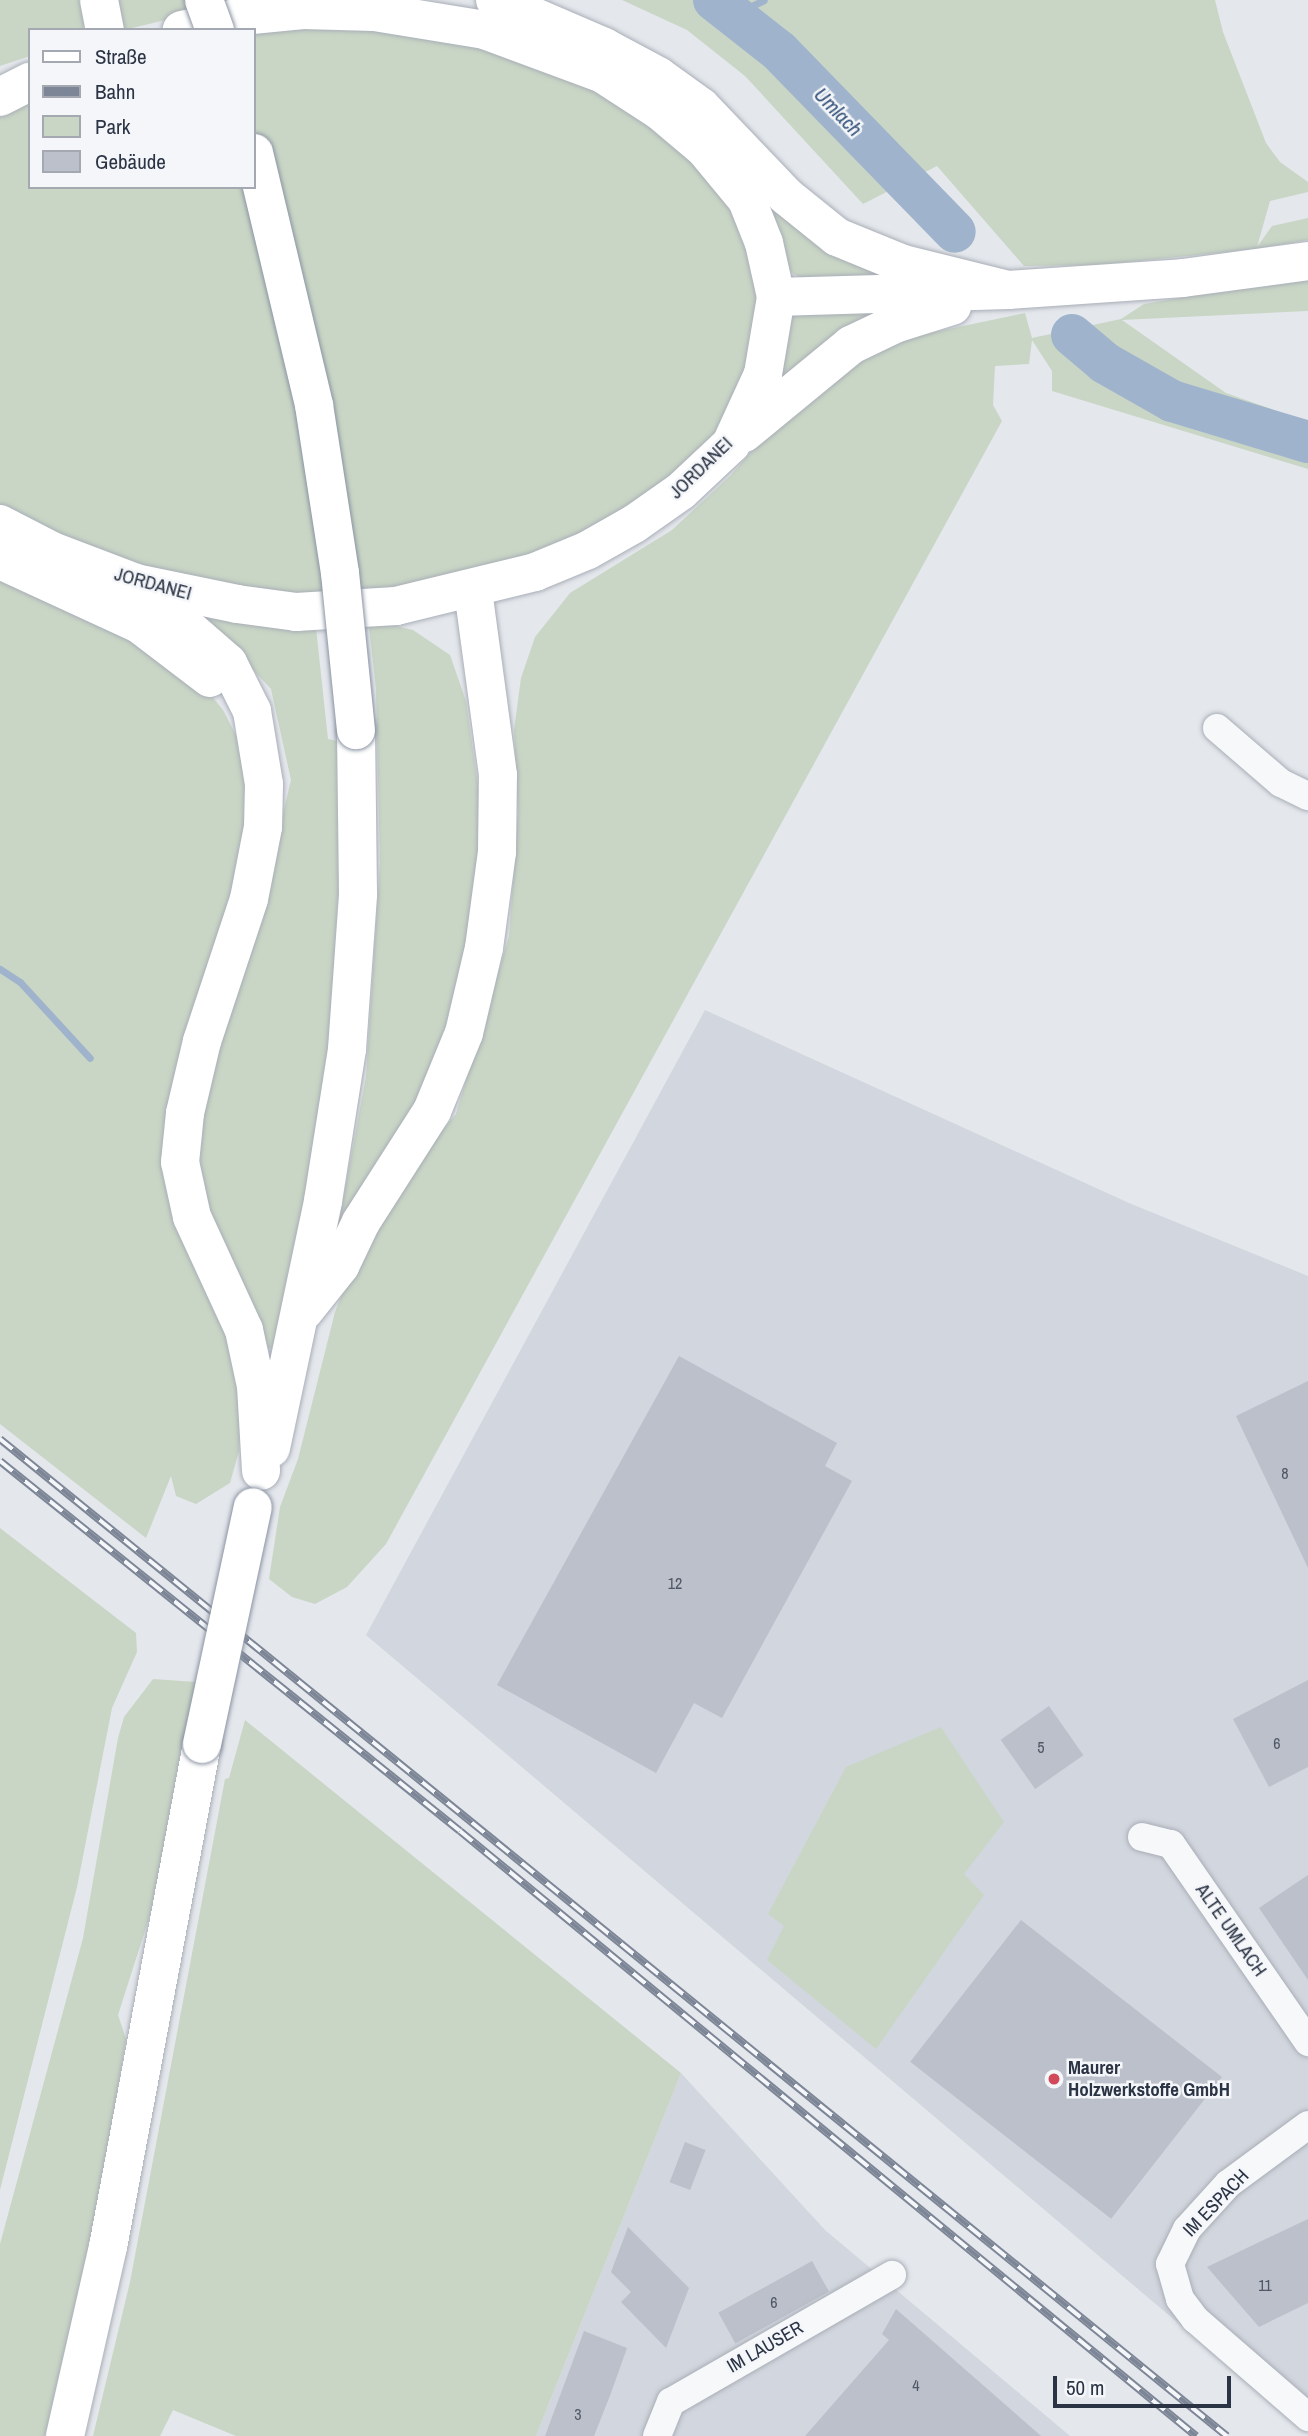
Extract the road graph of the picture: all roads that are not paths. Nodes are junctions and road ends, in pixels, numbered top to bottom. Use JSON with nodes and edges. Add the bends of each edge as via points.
{"nodes":[{"id":1,"x":99,"y":0,"type":"edge"},
{"id":2,"x":204,"y":0,"type":"edge"},
{"id":3,"x":441,"y":0,"type":"edge"},
{"id":4,"x":490,"y":15,"type":"edge"},
{"id":5,"x":105,"y":28,"type":"edge"},
{"id":6,"x":191,"y":28,"type":"edge"},
{"id":7,"x":214,"y":28,"type":"edge"},
{"id":8,"x":28,"y":83,"type":"edge"},
{"id":9,"x":0,"y":97,"type":"edge"},
{"id":10,"x":256,"y":161,"type":"edge"},
{"id":11,"x":1308,"y":261,"type":"edge"},
{"id":12,"x":1008,"y":290,"type":"junction"},
{"id":13,"x":776,"y":298,"type":"junction"},
{"id":14,"x":731,"y":444,"type":"junction"},
{"id":15,"x":0,"y":524,"type":"edge"},
{"id":16,"x":0,"y":559,"type":"edge"},
{"id":17,"x":136,"y":583,"type":"junction"},
{"id":18,"x":473,"y":590,"type":"junction"},
{"id":19,"x":1217,"y":728,"type":"dead end"},
{"id":20,"x":259,"y":746,"type":"junction"},
{"id":21,"x":1308,"y":796,"type":"edge"},
{"id":22,"x":300,"y":1315,"type":"junction"},
{"id":23,"x":257,"y":1489,"type":"junction"},
{"id":24,"x":1142,"y":1837,"type":"dead end"},
{"id":25,"x":1308,"y":2042,"type":"edge"},
{"id":26,"x":1308,"y":2125,"type":"edge"},
{"id":27,"x":892,"y":2275,"type":"dead end"},
{"id":28,"x":1308,"y":2417,"type":"edge"},
{"id":29,"x":65,"y":2436,"type":"edge"},
{"id":30,"x":657,"y":2436,"type":"edge"}],
"edges":[{"from":1,"to":5,"type":"main road"},
{"from":2,"to":7,"type":"main road","bridge":true},
{"from":3,"to":4,"type":"main road"},
{"from":4,"to":6,"type":"main road","name":"JORDANEI","via":[[303,10],[243,16]]},
{"from":4,"to":12,"type":"main road","via":[[604,47],[657,76],[701,107],[786,196],[837,237],[903,264]]},
{"from":4,"to":13,"type":"main road","name":"JORDANEI","via":[[603,74],[660,111],[705,149],[747,200],[764,243]]},
{"from":8,"to":9,"type":"main road"},
{"from":10,"to":22,"type":"main road","bridge":true,"via":[[314,405],[340,573],[356,730],[358,894],[347,1049]]},
{"from":11,"to":12,"type":"main road","via":[[1183,278]]},
{"from":12,"to":13,"type":"main road"},
{"from":12,"to":14,"type":"main road","via":[[895,324],[850,345]]},
{"from":13,"to":14,"type":"main road","name":"JORDANEI","via":[[764,374]]},
{"from":14,"to":18,"type":"main road","name":"JORDANEI","via":[[681,491],[610,538],[535,572]]},
{"from":15,"to":17,"type":"main road","name":"JORDANEI","via":[[52,551]]},
{"from":16,"to":20,"type":"main road","via":[[139,624],[175,647],[212,679]]},
{"from":17,"to":18,"type":"main road","name":"JORDANEI","via":[[296,612],[396,606]]},
{"from":17,"to":20,"type":"main road","via":[[228,663],[252,711]]},
{"from":18,"to":22,"type":"main road","via":[[498,775],[493,880],[484,948],[464,1033],[432,1111],[361,1222],[340,1266]]},
{"from":19,"to":21,"type":"street","via":[[1281,783]]},
{"from":20,"to":23,"type":"main road","via":[[264,785],[258,855],[230,962],[202,1041],[185,1113],[180,1162],[192,1217],[244,1330],[256,1386]]},
{"from":22,"to":23,"type":"main road","via":[[275,1440]]},
{"from":23,"to":29,"type":"main road","bridge":true,"via":[[202,1744],[108,2247]]},
{"from":24,"to":25,"type":"street","name":"ALTE UMLACH","via":[[1171,1844]]},
{"from":26,"to":28,"type":"street","name":"IM ESPACH","via":[[1228,2184],[1187,2229],[1170,2264],[1180,2299],[1195,2319]]},
{"from":27,"to":30,"type":"street","name":"IM LAUSER","via":[[671,2402]]}]}
